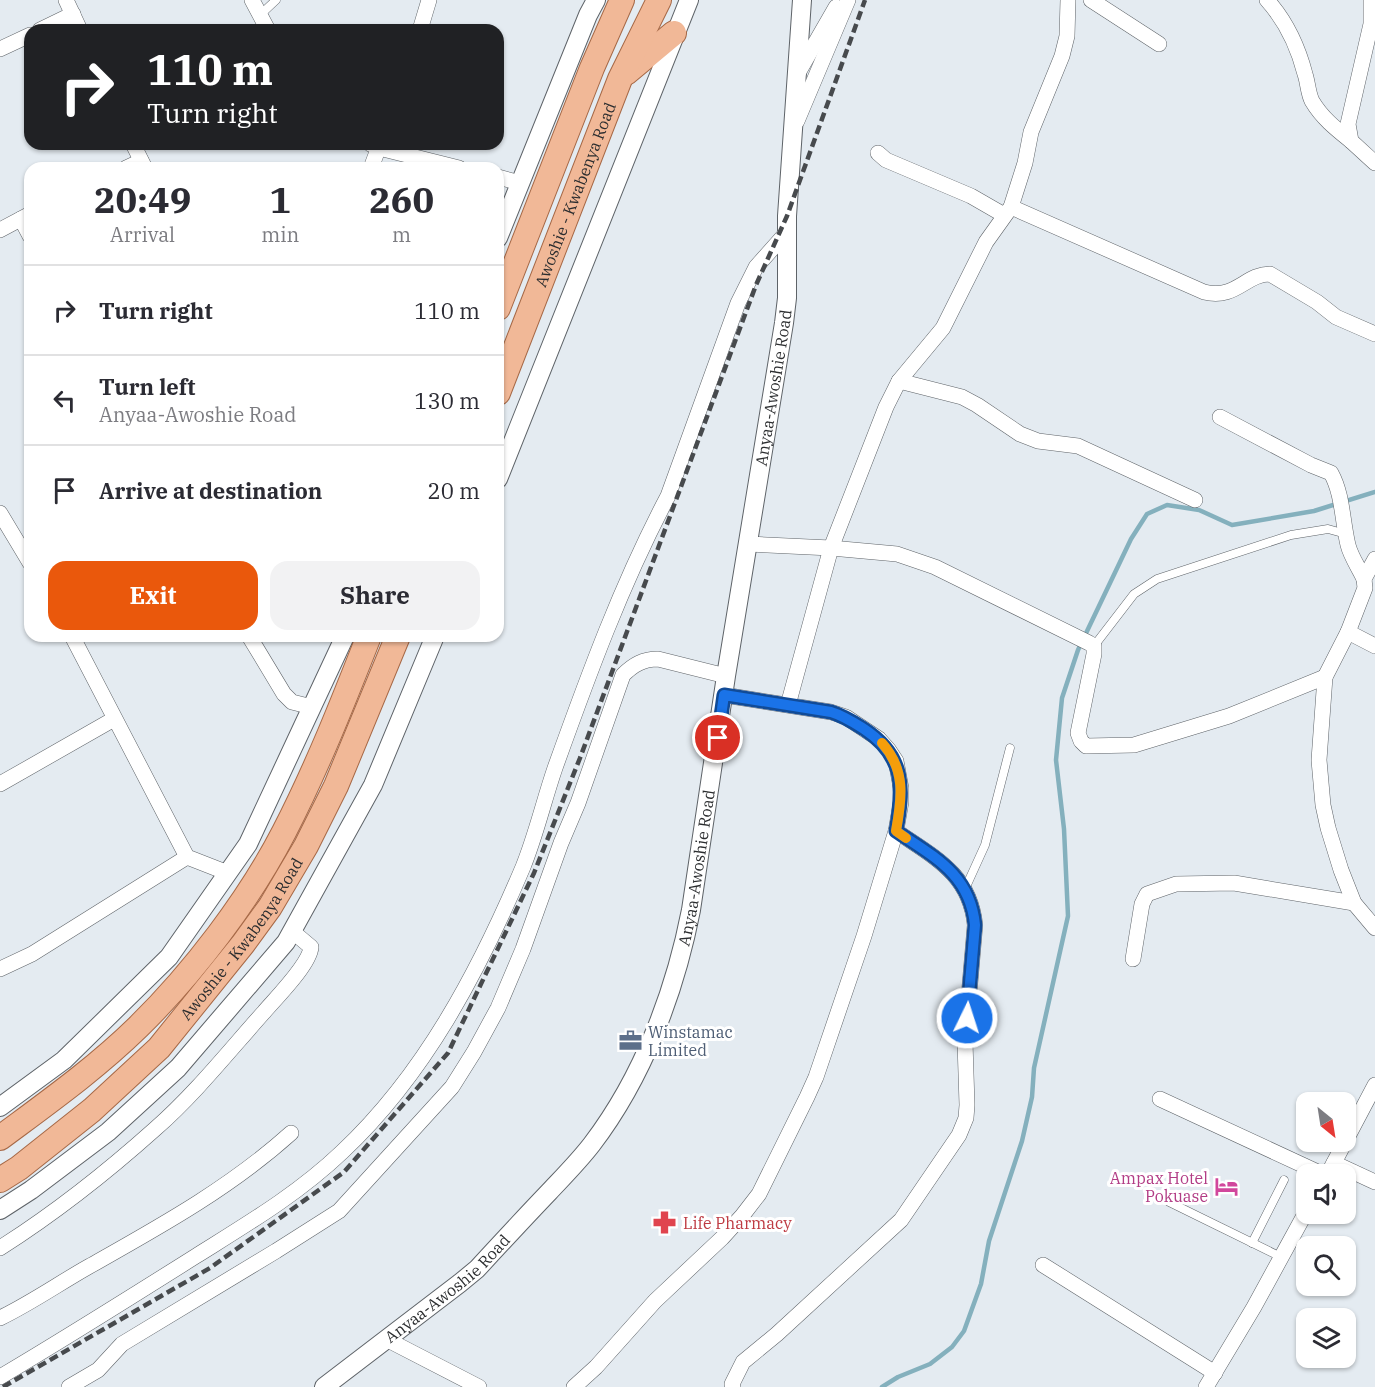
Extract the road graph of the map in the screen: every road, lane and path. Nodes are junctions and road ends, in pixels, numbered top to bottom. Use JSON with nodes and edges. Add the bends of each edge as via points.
{"nodes":[{"id":1,"x":252,"y":0,"type":"edge"},
{"id":2,"x":276,"y":0,"type":"edge"},
{"id":3,"x":429,"y":0,"type":"edge"},
{"id":4,"x":596,"y":0,"type":"edge"},
{"id":5,"x":622,"y":0,"type":"edge"},
{"id":6,"x":659,"y":0,"type":"edge"},
{"id":7,"x":689,"y":0,"type":"edge"},
{"id":8,"x":802,"y":0,"type":"edge"},
{"id":9,"x":841,"y":0,"type":"edge"},
{"id":10,"x":849,"y":0,"type":"edge"},
{"id":11,"x":1068,"y":0,"type":"edge"},
{"id":12,"x":1092,"y":0,"type":"edge"},
{"id":13,"x":1267,"y":0,"type":"edge"},
{"id":14,"x":1371,"y":0,"type":"edge"},
{"id":15,"x":70,"y":7,"type":"edge"},
{"id":16,"x":260,"y":15,"type":"junction"},
{"id":17,"x":48,"y":24,"type":"edge"},
{"id":18,"x":77,"y":24,"type":"edge"},
{"id":19,"x":265,"y":24,"type":"edge"},
{"id":20,"x":422,"y":24,"type":"edge"},
{"id":21,"x":675,"y":33,"type":"junction"},
{"id":22,"x":24,"y":38,"type":"edge"},
{"id":23,"x":1159,"y":44,"type":"dead end"},
{"id":24,"x":0,"y":49,"type":"edge"},
{"id":25,"x":798,"y":73,"type":"junction"},
{"id":26,"x":620,"y":79,"type":"junction"},
{"id":27,"x":795,"y":125,"type":"junction"},
{"id":28,"x":1352,"y":141,"type":"junction"},
{"id":29,"x":394,"y":150,"type":"edge"},
{"id":30,"x":878,"y":153,"type":"dead end"},
{"id":31,"x":437,"y":162,"type":"edge"},
{"id":32,"x":1375,"y":163,"type":"edge"},
{"id":33,"x":504,"y":179,"type":"edge"},
{"id":34,"x":520,"y":183,"type":"junction"},
{"id":35,"x":1007,"y":211,"type":"junction"},
{"id":36,"x":24,"y":217,"type":"edge"},
{"id":37,"x":504,"y":223,"type":"edge"},
{"id":38,"x":0,"y":230,"type":"edge"},
{"id":39,"x":788,"y":231,"type":"junction"},
{"id":40,"x":504,"y":293,"type":"edge"},
{"id":41,"x":1375,"y":333,"type":"edge"},
{"id":42,"x":504,"y":378,"type":"edge"},
{"id":43,"x":899,"y":381,"type":"junction"},
{"id":44,"x":1220,"y":417,"type":"dead end"},
{"id":45,"x":504,"y":464,"type":"edge"},
{"id":46,"x":1195,"y":500,"type":"dead end"},
{"id":47,"x":0,"y":513,"type":"edge"},
{"id":48,"x":1346,"y":534,"type":"junction"},
{"id":49,"x":748,"y":544,"type":"junction"},
{"id":50,"x":831,"y":548,"type":"junction"},
{"id":51,"x":24,"y":553,"type":"edge"},
{"id":52,"x":1375,"y":559,"type":"edge"},
{"id":53,"x":1364,"y":579,"type":"junction"},
{"id":54,"x":1348,"y":632,"type":"junction"},
{"id":55,"x":75,"y":642,"type":"edge"},
{"id":56,"x":253,"y":642,"type":"edge"},
{"id":57,"x":342,"y":642,"type":"edge"},
{"id":58,"x":367,"y":642,"type":"edge"},
{"id":59,"x":396,"y":642,"type":"edge"},
{"id":60,"x":433,"y":642,"type":"edge"},
{"id":61,"x":1086,"y":642,"type":"junction"},
{"id":62,"x":1375,"y":646,"type":"edge"},
{"id":63,"x":1325,"y":677,"type":"junction"},
{"id":64,"x":725,"y":686,"type":"junction"},
{"id":65,"x":788,"y":705,"type":"junction"},
{"id":66,"x":312,"y":707,"type":"junction"},
{"id":67,"x":114,"y":719,"type":"junction"},
{"id":68,"x":1010,"y":748,"type":"dead end"},
{"id":69,"x":0,"y":784,"type":"edge"},
{"id":70,"x":896,"y":831,"type":"junction"},
{"id":71,"x":187,"y":857,"type":"junction"},
{"id":72,"x":228,"y":873,"type":"junction"},
{"id":73,"x":965,"y":889,"type":"junction"},
{"id":74,"x":1354,"y":903,"type":"junction"},
{"id":75,"x":1375,"y":928,"type":"edge"},
{"id":76,"x":292,"y":931,"type":"junction"},
{"id":77,"x":1132,"y":959,"type":"dead end"},
{"id":78,"x":0,"y":969,"type":"edge"},
{"id":79,"x":1375,"y":1085,"type":"edge"},
{"id":80,"x":1160,"y":1099,"type":"dead end"},
{"id":81,"x":0,"y":1107,"type":"edge"},
{"id":82,"x":291,"y":1133,"type":"dead end"},
{"id":83,"x":0,"y":1138,"type":"edge"},
{"id":84,"x":1300,"y":1164,"type":"edge"},
{"id":85,"x":1334,"y":1164,"type":"edge"},
{"id":86,"x":1356,"y":1176,"type":"edge"},
{"id":87,"x":0,"y":1180,"type":"edge"},
{"id":88,"x":1284,"y":1180,"type":"dead end"},
{"id":89,"x":1375,"y":1182,"type":"edge"},
{"id":90,"x":1169,"y":1202,"type":"dead end"},
{"id":91,"x":0,"y":1210,"type":"edge"},
{"id":92,"x":1299,"y":1224,"type":"edge"},
{"id":93,"x":1252,"y":1243,"type":"junction"},
{"id":94,"x":0,"y":1248,"type":"edge"},
{"id":95,"x":1281,"y":1257,"type":"junction"},
{"id":96,"x":1043,"y":1265,"type":"dead end"},
{"id":97,"x":0,"y":1318,"type":"edge"},
{"id":98,"x":386,"y":1339,"type":"junction"},
{"id":99,"x":1215,"y":1373,"type":"junction"},
{"id":100,"x":0,"y":1377,"type":"edge"},
{"id":101,"x":69,"y":1387,"type":"edge"},
{"id":102,"x":324,"y":1387,"type":"edge"},
{"id":103,"x":479,"y":1387,"type":"edge"},
{"id":104,"x":574,"y":1387,"type":"edge"},
{"id":105,"x":733,"y":1387,"type":"edge"},
{"id":106,"x":1206,"y":1387,"type":"edge"}],
"edges":[{"from":1,"to":16,"type":"street"},
{"from":2,"to":16,"type":"lane"},
{"from":3,"to":20,"type":"street"},
{"from":4,"to":34,"type":"street"},
{"from":5,"to":40,"type":"main road","name":"Awoshie - Kwabenya Road"},
{"from":6,"to":26,"type":"main road","name":"Awoshie - Kwabenya Road"},
{"from":7,"to":21,"type":"street"},
{"from":8,"to":25,"type":"street","name":"Anyaa-Awoshie Road"},
{"from":9,"to":25,"type":"street"},
{"from":10,"to":27,"type":"street"},
{"from":11,"to":35,"type":"street","via":[[1062,57],[1031,132],[1022,174]]},
{"from":12,"to":23,"type":"street"},
{"from":13,"to":28,"type":"street","via":[[1289,32],[1311,99],[1323,118]]},
{"from":14,"to":28,"type":"street","via":[[1371,24],[1350,113]]},
{"from":15,"to":17,"type":"street"},
{"from":15,"to":18,"type":"street"},
{"from":16,"to":19,"type":"street"},
{"from":21,"to":26,"type":"main road"},
{"from":21,"to":45,"type":"street"},
{"from":22,"to":24,"type":"street"},
{"from":25,"to":27,"type":"street","name":"Anyaa-Awoshie Road"},
{"from":26,"to":42,"type":"main road","name":"Awoshie - Kwabenya Road"},
{"from":27,"to":39,"type":"street","name":"Anyaa-Awoshie Road"},
{"from":28,"to":32,"type":"street"},
{"from":29,"to":31,"type":"street"},
{"from":30,"to":35,"type":"street","via":[[886,160]]},
{"from":33,"to":34,"type":"street"},
{"from":34,"to":37,"type":"street"},
{"from":35,"to":41,"type":"street","via":[[1215,295],[1270,274],[1336,317]]},
{"from":35,"to":43,"type":"street","via":[[986,242],[943,328]]},
{"from":36,"to":38,"type":"street"},
{"from":39,"to":49,"type":"street","name":"Anyaa-Awoshie Road","via":[[784,324]]},
{"from":39,"to":100,"type":"street","via":[[756,267],[738,303],[668,496],[592,667],[524,863],[498,923],[426,1053],[344,1151],[304,1186]]},
{"from":43,"to":46,"type":"street","via":[[962,397],[1020,434],[1038,441],[1078,446]]},
{"from":43,"to":50,"type":"street"},
{"from":44,"to":48,"type":"street","via":[[1331,473],[1339,487]]},
{"from":47,"to":51,"type":"street"},
{"from":48,"to":53,"type":"street"},
{"from":48,"to":61,"type":"lane","via":[[1328,529],[1291,535],[1157,579],[1134,594]]},
{"from":49,"to":50,"type":"street"},
{"from":49,"to":64,"type":"street","name":"Anyaa-Awoshie Road"},
{"from":50,"to":61,"type":"street","via":[[897,554],[935,567]]},
{"from":50,"to":65,"type":"street"},
{"from":52,"to":53,"type":"street"},
{"from":53,"to":54,"type":"street","via":[[1365,588]]},
{"from":54,"to":62,"type":"street"},
{"from":54,"to":63,"type":"street"},
{"from":55,"to":67,"type":"street"},
{"from":56,"to":66,"type":"street","via":[[284,694],[292,702]]},
{"from":57,"to":66,"type":"street"},
{"from":58,"to":83,"type":"main road","name":"Awoshie - Kwabenya Road","via":[[312,775],[283,834],[222,929],[138,1027],[80,1079]]},
{"from":59,"to":87,"type":"main road","name":"Awoshie - Kwabenya Road","via":[[336,786],[306,846],[243,944],[159,1048],[92,1110]]},
{"from":60,"to":76,"type":"street","via":[[373,785]]},
{"from":61,"to":63,"type":"street","via":[[1094,654],[1078,733],[1086,746],[1134,745],[1229,716]]},
{"from":63,"to":74,"type":"street","via":[[1319,737],[1323,806]]},
{"from":64,"to":65,"type":"street"},
{"from":64,"to":98,"type":"street","name":"Anyaa-Awoshie Road","via":[[687,930],[645,1058],[602,1131],[572,1167],[477,1269]]},
{"from":64,"to":101,"type":"street","via":[[658,659],[638,663],[623,675],[498,1008],[452,1087],[339,1211],[122,1344],[98,1370]]},
{"from":65,"to":70,"type":"street","via":[[846,717],[888,749],[896,761],[901,788]]},
{"from":66,"to":72,"type":"street","via":[[249,843]]},
{"from":67,"to":69,"type":"street"},
{"from":67,"to":71,"type":"street"},
{"from":68,"to":73,"type":"lane","via":[[985,845]]},
{"from":70,"to":73,"type":"street","via":[[948,867]]},
{"from":70,"to":104,"type":"street","via":[[816,1077],[759,1194],[722,1238]]},
{"from":71,"to":72,"type":"street"},
{"from":71,"to":78,"type":"street","via":[[32,954]]},
{"from":72,"to":81,"type":"street","via":[[168,957],[64,1060]]},
{"from":73,"to":105,"type":"street","via":[[975,925],[965,1042],[967,1105],[959,1135],[901,1220],[743,1362]]},
{"from":74,"to":75,"type":"street"},
{"from":74,"to":77,"type":"street","via":[[1234,883],[1176,884],[1147,894]]},
{"from":76,"to":91,"type":"street","via":[[178,1068],[108,1132]]},
{"from":76,"to":94,"type":"street","via":[[312,947],[311,953],[202,1081],[157,1128]]},
{"from":79,"to":85,"type":"street"},
{"from":80,"to":84,"type":"street"},
{"from":82,"to":97,"type":"street","via":[[225,1186]]},
{"from":86,"to":89,"type":"street"},
{"from":88,"to":93,"type":"lane"},
{"from":90,"to":93,"type":"lane"},
{"from":92,"to":95,"type":"street"},
{"from":93,"to":95,"type":"lane"},
{"from":95,"to":99,"type":"street"},
{"from":96,"to":99,"type":"street"},
{"from":98,"to":102,"type":"street","name":"Anyaa-Awoshie Road"},
{"from":98,"to":103,"type":"street"},
{"from":99,"to":106,"type":"street"}]}
